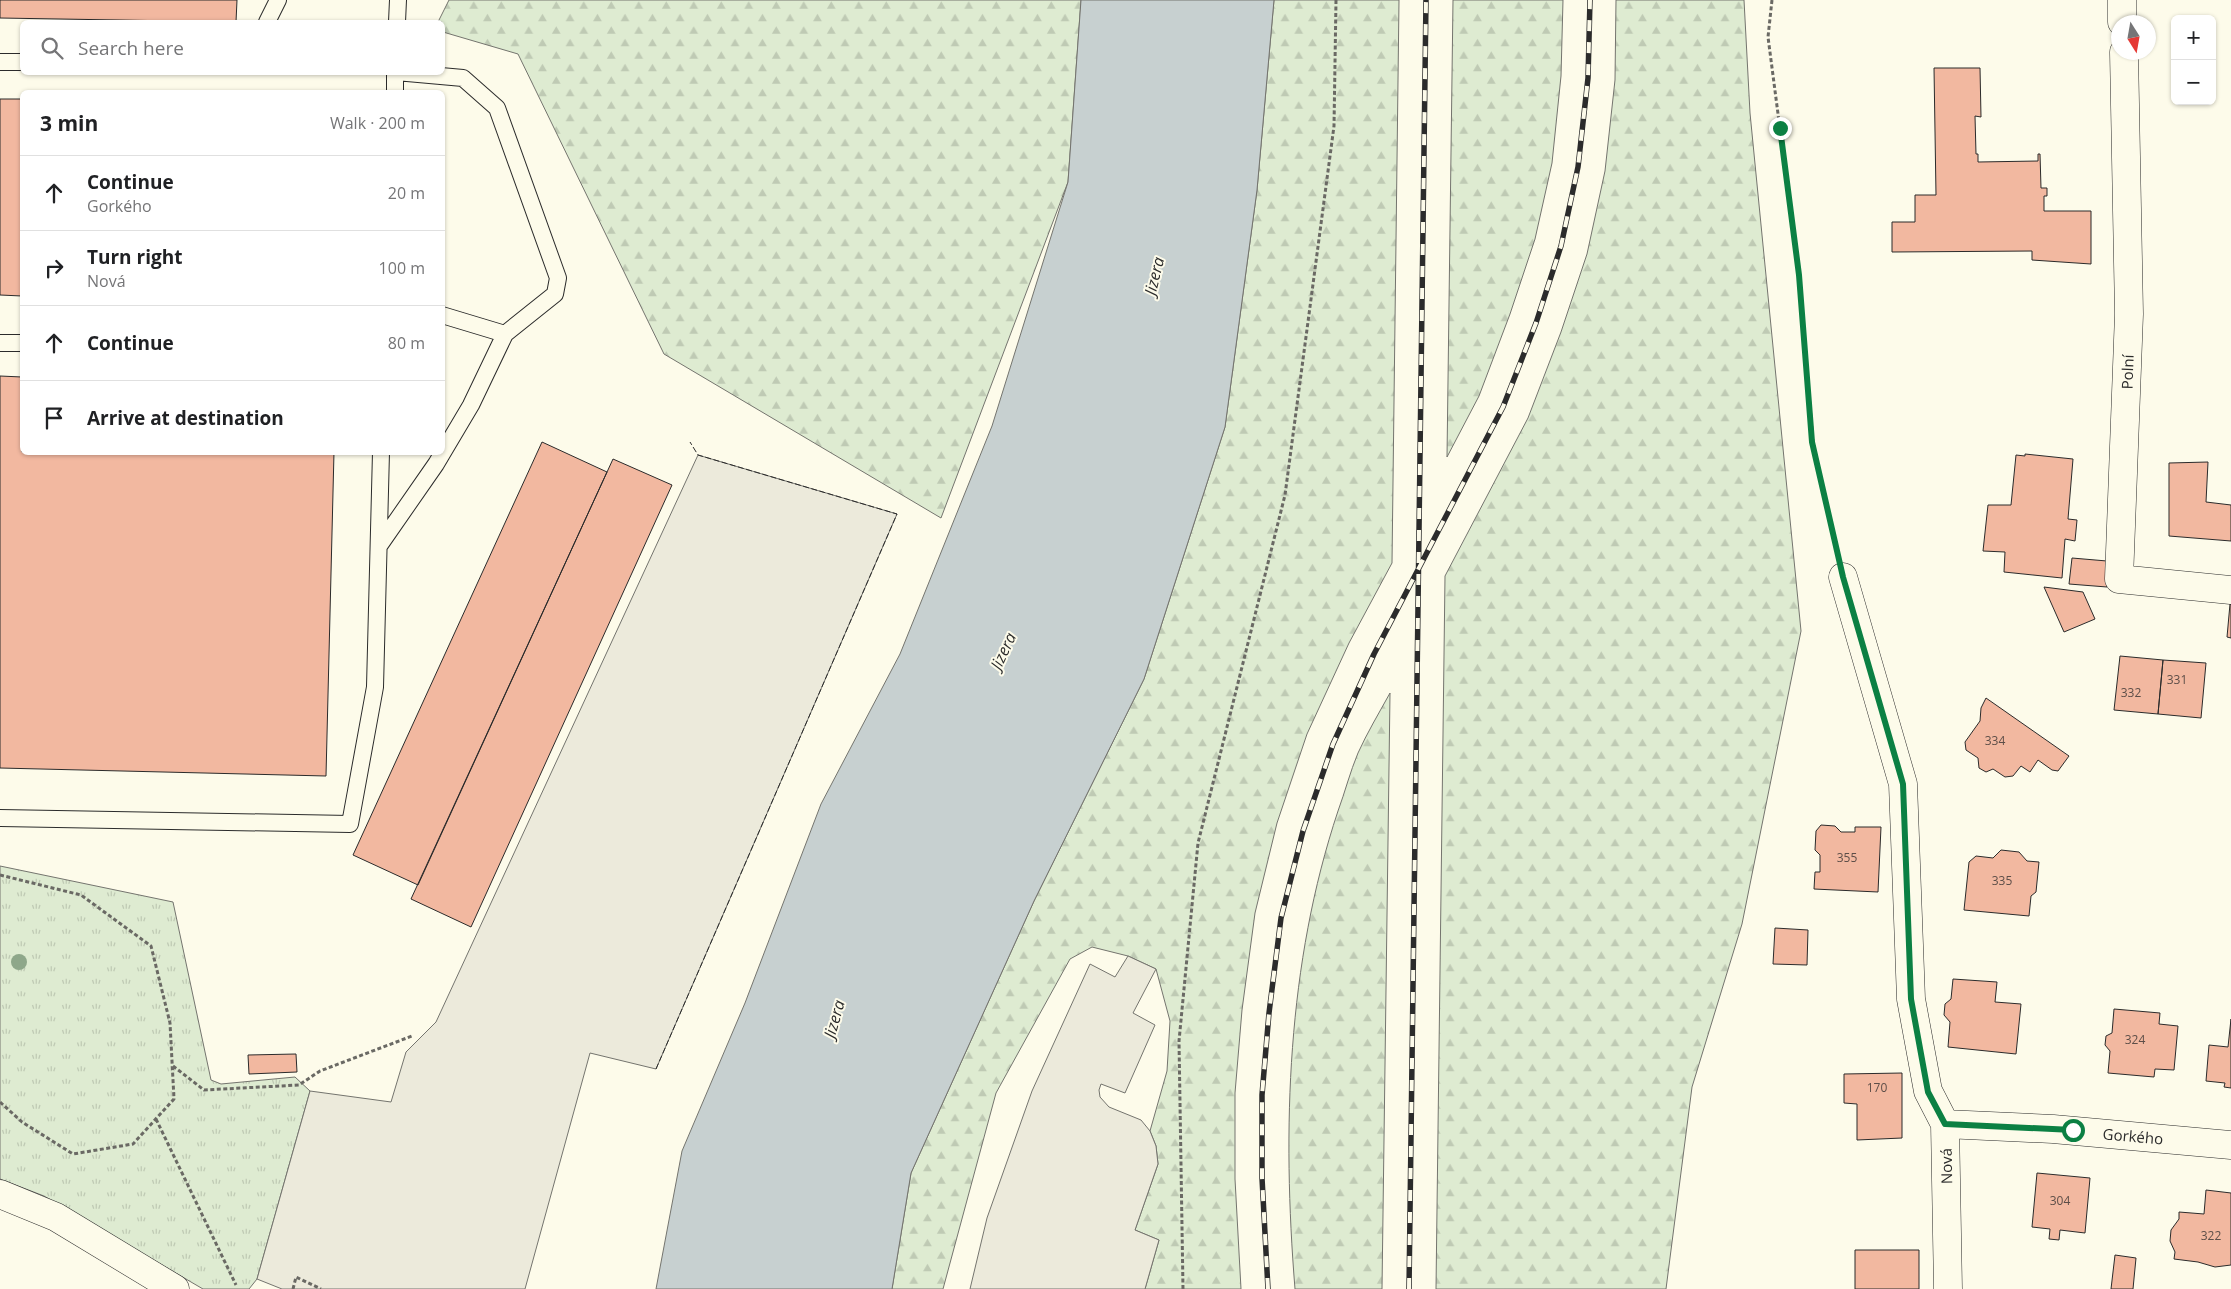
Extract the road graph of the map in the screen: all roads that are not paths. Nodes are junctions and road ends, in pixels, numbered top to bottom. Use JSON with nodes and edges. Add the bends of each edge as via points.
{"nodes":[{"id":1,"x":278,"y":0,"type":"edge"},
{"id":2,"x":398,"y":0,"type":"edge"},
{"id":3,"x":2122,"y":0,"type":"edge"},
{"id":4,"x":2122,"y":15,"type":"edge"},
{"id":5,"x":268,"y":20,"type":"edge"},
{"id":6,"x":397,"y":20,"type":"edge"},
{"id":7,"x":2124,"y":60,"type":"edge"},
{"id":8,"x":0,"y":62,"type":"edge"},
{"id":9,"x":20,"y":62,"type":"edge"},
{"id":10,"x":396,"y":75,"type":"edge"},
{"id":11,"x":430,"y":75,"type":"edge"},
{"id":12,"x":395,"y":90,"type":"edge"},
{"id":13,"x":445,"y":316,"type":"edge"},
{"id":14,"x":505,"y":334,"type":"junction"},
{"id":15,"x":0,"y":343,"type":"edge"},
{"id":16,"x":20,"y":343,"type":"edge"},
{"id":17,"x":445,"y":449,"type":"edge"},
{"id":18,"x":381,"y":455,"type":"edge"},
{"id":19,"x":441,"y":455,"type":"edge"},
{"id":20,"x":379,"y":546,"type":"junction"},
{"id":21,"x":1843,"y":577,"type":"road end"},
{"id":22,"x":2231,"y":590,"type":"edge"},
{"id":23,"x":0,"y":818,"type":"edge"},
{"id":24,"x":1945,"y":1124,"type":"junction"},
{"id":25,"x":2231,"y":1145,"type":"edge"},
{"id":26,"x":0,"y":1194,"type":"edge"},
{"id":27,"x":175,"y":1289,"type":"edge"},
{"id":28,"x":1948,"y":1289,"type":"edge"}],
"edges":[{"from":1,"to":5,"type":"lane"},
{"from":2,"to":6,"type":"lane"},
{"from":3,"to":4,"type":"street"},
{"from":7,"to":22,"type":"street","name":"Polní","via":[[2129,314],[2120,579]]},
{"from":8,"to":9,"type":"lane"},
{"from":10,"to":12,"type":"lane"},
{"from":11,"to":14,"type":"lane","via":[[463,78],[497,108],[558,278],[556,294]]},
{"from":13,"to":14,"type":"lane"},
{"from":14,"to":17,"type":"lane"},
{"from":15,"to":16,"type":"lane"},
{"from":18,"to":20,"type":"lane"},
{"from":19,"to":20,"type":"lane"},
{"from":20,"to":23,"type":"lane","via":[[375,687],[350,824]]},
{"from":21,"to":24,"type":"street","name":"Nová","via":[[1903,784],[1911,999],[1928,1092]]},
{"from":24,"to":25,"type":"street","name":"Gorkého","via":[[2053,1129]]},
{"from":24,"to":28,"type":"street","name":"Nová"},
{"from":26,"to":27,"type":"street","via":[[56,1217]]}]}
